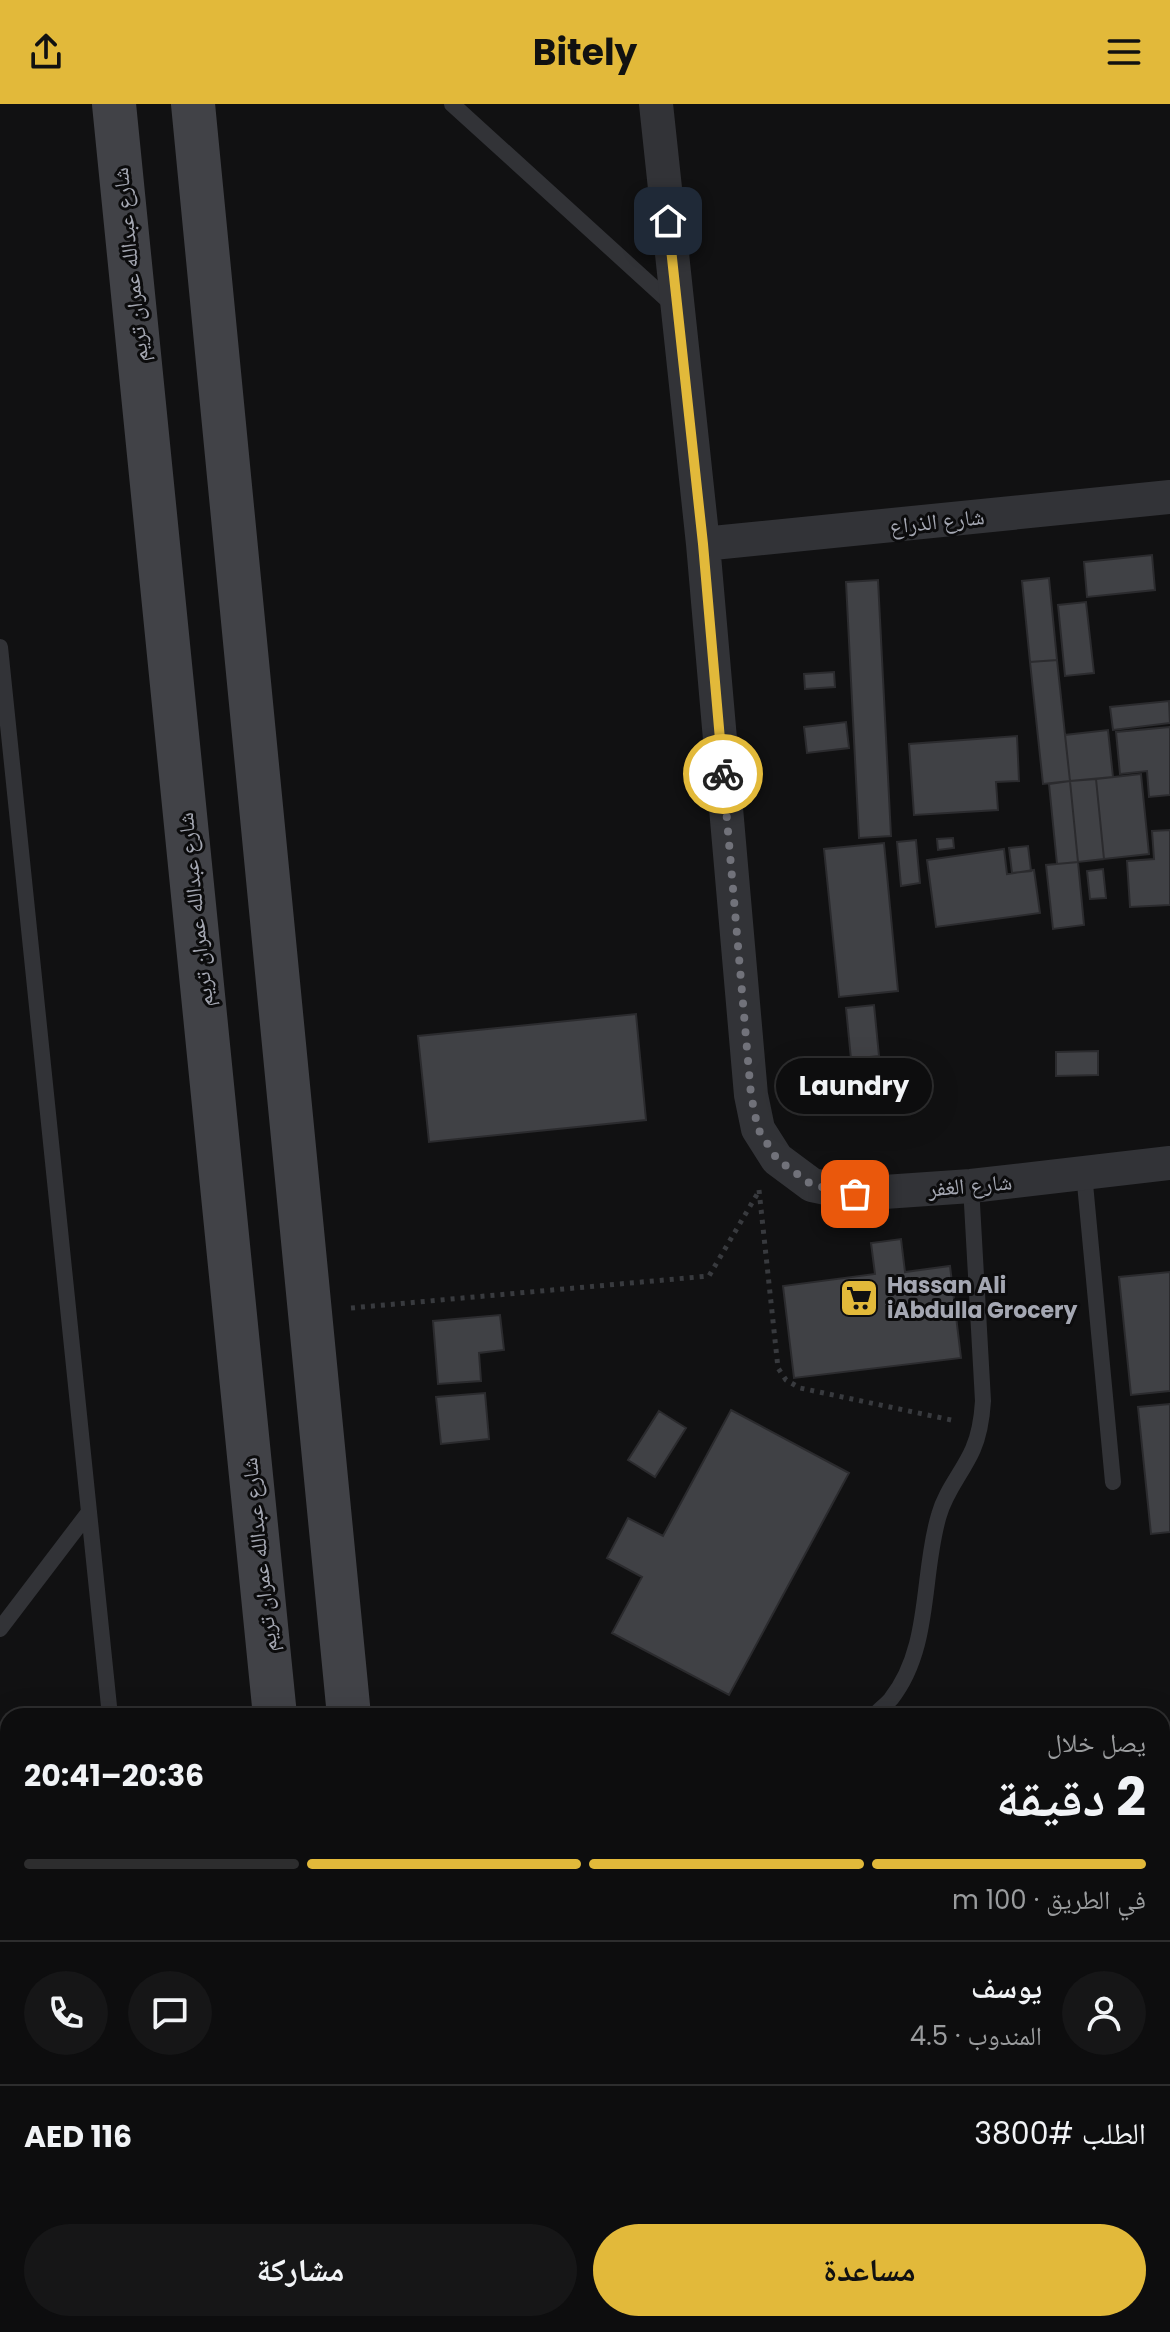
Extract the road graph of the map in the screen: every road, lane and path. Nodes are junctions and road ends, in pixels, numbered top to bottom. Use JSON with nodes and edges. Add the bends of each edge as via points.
{"nodes":[{"id":1,"x":114,"y":104,"type":"edge"},
{"id":2,"x":193,"y":104,"type":"edge"},
{"id":3,"x":452,"y":104,"type":"edge"},
{"id":4,"x":656,"y":104,"type":"edge"},
{"id":5,"x":678,"y":309,"type":"junction"},
{"id":6,"x":1170,"y":497,"type":"edge"},
{"id":7,"x":703,"y":544,"type":"junction"},
{"id":8,"x":0,"y":647,"type":"edge"},
{"id":9,"x":777,"y":1159,"type":"junction"},
{"id":10,"x":1170,"y":1163,"type":"edge"},
{"id":11,"x":1084,"y":1173,"type":"junction"},
{"id":12,"x":971,"y":1186,"type":"junction"},
{"id":13,"x":759,"y":1190,"type":"junction"},
{"id":14,"x":345,"y":1309,"type":"dead end"},
{"id":15,"x":981,"y":1426,"type":"junction"},
{"id":16,"x":1113,"y":1482,"type":"dead end"},
{"id":17,"x":89,"y":1512,"type":"junction"},
{"id":18,"x":0,"y":1629,"type":"edge"},
{"id":19,"x":109,"y":1708,"type":"edge"},
{"id":20,"x":274,"y":1708,"type":"edge"},
{"id":21,"x":348,"y":1708,"type":"edge"},
{"id":22,"x":882,"y":1708,"type":"edge"}],
"edges":[{"from":1,"to":20,"type":"street","name":"شارع عبدالله عمران تريم"},
{"from":2,"to":21,"type":"street"},
{"from":3,"to":5,"type":"lane"},
{"from":4,"to":5,"type":"street","name":"شارع الغفر"},
{"from":5,"to":7,"type":"street","name":"شارع الغفر"},
{"from":6,"to":7,"type":"street","name":"شارع الذراع"},
{"from":7,"to":9,"type":"street","name":"شارع الغفر","via":[[751,1095],[758,1129]]},
{"from":8,"to":17,"type":"lane"},
{"from":9,"to":12,"type":"street","name":"شارع الغفر","via":[[812,1185],[855,1194]]},
{"from":9,"to":13,"type":"path"},
{"from":10,"to":11,"type":"street","name":"شارع الغفر"},
{"from":11,"to":12,"type":"street","name":"شارع الغفر"},
{"from":11,"to":16,"type":"lane"},
{"from":12,"to":15,"type":"lane"},
{"from":13,"to":14,"type":"path","via":[[709,1276]]},
{"from":13,"to":15,"type":"path","via":[[778,1368],[786,1380],[800,1388]]},
{"from":15,"to":22,"type":"lane","via":[[939,1513],[912,1663]]},
{"from":17,"to":18,"type":"lane"},
{"from":17,"to":19,"type":"lane"}]}
